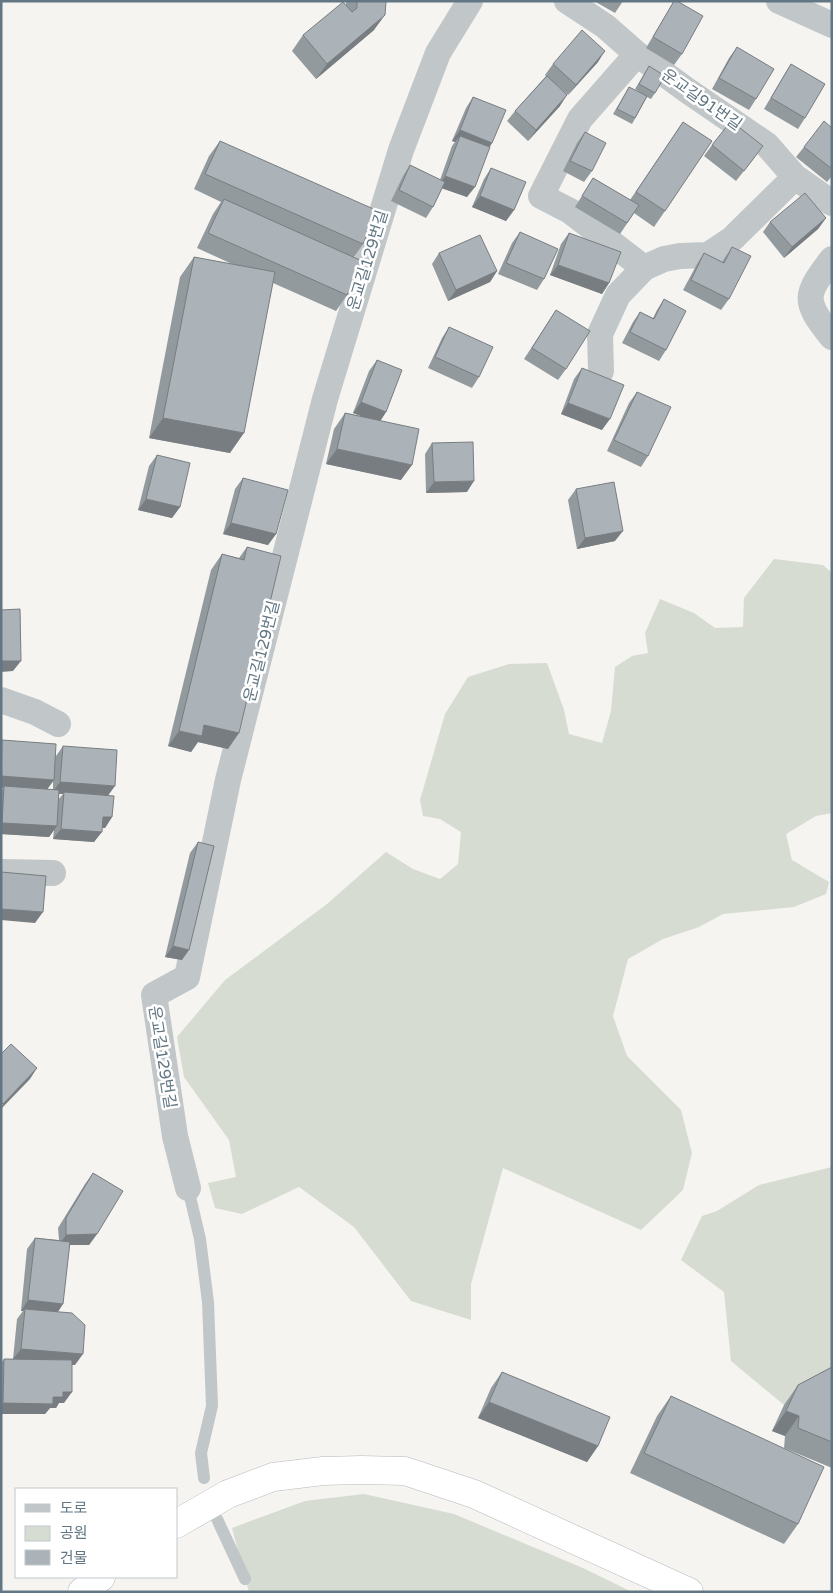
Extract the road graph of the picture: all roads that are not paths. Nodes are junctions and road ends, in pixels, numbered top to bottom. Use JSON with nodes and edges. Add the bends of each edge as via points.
{"nodes":[{"id":1,"x":470,"y":1,"type":"edge"},
{"id":2,"x":567,"y":1,"type":"edge"},
{"id":3,"x":779,"y":1,"type":"edge"},
{"id":4,"x":832,"y":25,"type":"edge"},
{"id":5,"x":637,"y":54,"type":"junction"},
{"id":6,"x":795,"y":177,"type":"junction"},
{"id":7,"x":832,"y":203,"type":"edge"},
{"id":8,"x":832,"y":259,"type":"edge"},
{"id":9,"x":644,"y":268,"type":"junction"},
{"id":10,"x":832,"y":336,"type":"edge"},
{"id":11,"x":601,"y":371,"type":"dead end"},
{"id":12,"x":1,"y":700,"type":"edge"},
{"id":13,"x":58,"y":724,"type":"dead end"},
{"id":14,"x":1,"y":872,"type":"edge"},
{"id":15,"x":53,"y":873,"type":"dead end"},
{"id":16,"x":188,"y":1188,"type":"joint"},
{"id":17,"x":204,"y":1478,"type":"dead end"},
{"id":18,"x":217,"y":1518,"type":"dead end"},
{"id":19,"x":178,"y":1523,"type":"edge"},
{"id":20,"x":100,"y":1578,"type":"edge"},
{"id":21,"x":245,"y":1579,"type":"dead end"},
{"id":22,"x":82,"y":1592,"type":"edge"},
{"id":23,"x":689,"y":1592,"type":"edge"}],
"edges":[{"from":1,"to":16,"type":"street","name":"운교길129번길","via":[[438,53],[400,150],[325,399],[228,780],[187,977],[154,995],[175,1136]]},
{"from":2,"to":5,"type":"street","name":"운교길91번길","via":[[605,26]]},
{"from":3,"to":4,"type":"street"},
{"from":5,"to":6,"type":"street","name":"운교길91번길","via":[[767,145]]},
{"from":5,"to":9,"type":"street","via":[[580,119],[541,196],[570,211]]},
{"from":6,"to":7,"type":"street","name":"운교길91번길"},
{"from":6,"to":9,"type":"street","via":[[732,239],[708,255],[664,259]]},
{"from":8,"to":10,"type":"street","via":[[813,283],[809,295],[813,309]]},
{"from":9,"to":11,"type":"street","via":[[618,295],[600,334]]},
{"from":12,"to":13,"type":"street"},
{"from":14,"to":15,"type":"street"},
{"from":16,"to":17,"type":"lane","name":"운교길129번길","via":[[200,1239],[208,1302],[212,1406],[201,1453]]},
{"from":18,"to":21,"type":"lane"},
{"from":19,"to":23,"type":"highway","via":[[228,1494],[273,1476],[323,1471],[405,1471],[474,1494]]},
{"from":20,"to":22,"type":"highway"}]}
